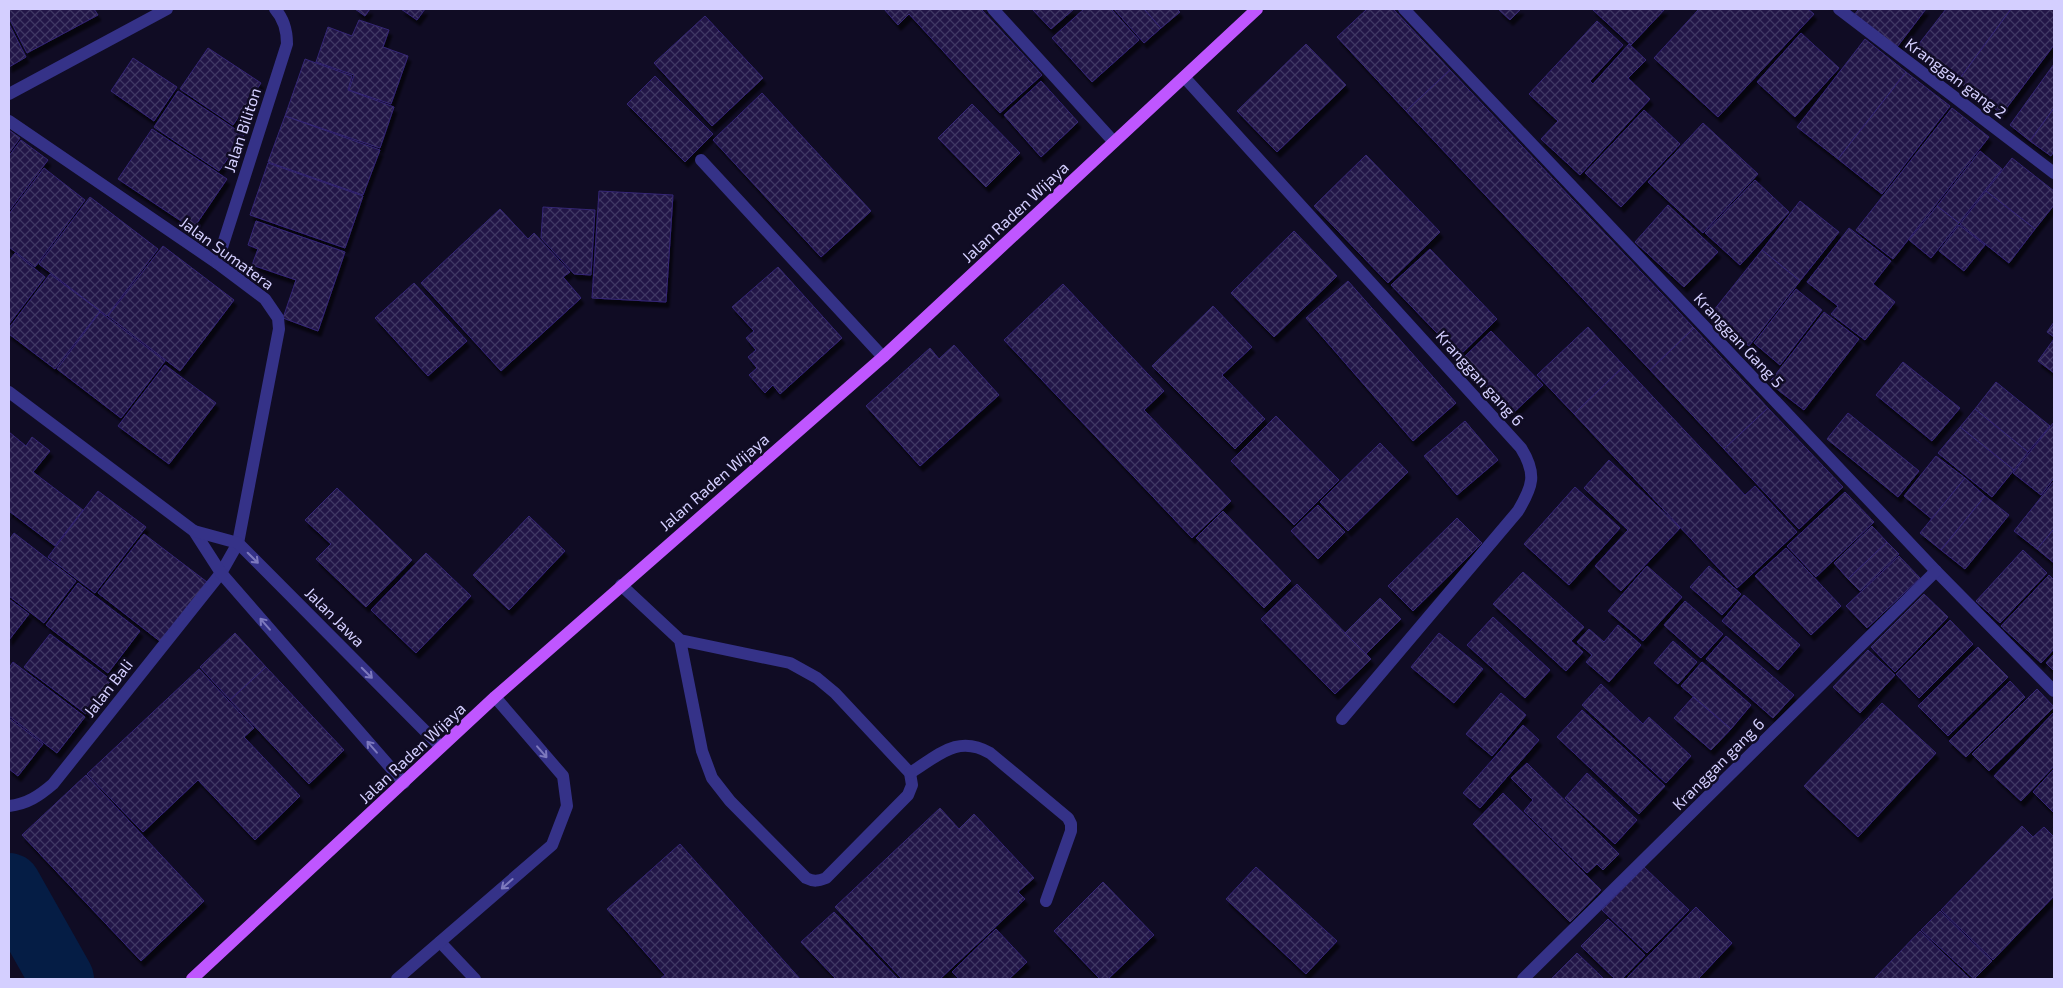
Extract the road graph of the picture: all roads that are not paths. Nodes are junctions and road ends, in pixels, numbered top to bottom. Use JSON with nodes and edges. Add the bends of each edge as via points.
{"nodes":[{"id":1,"x":167,"y":9,"type":"edge"},
{"id":2,"x":275,"y":9,"type":"edge"},
{"id":3,"x":994,"y":9,"type":"edge"},
{"id":4,"x":1257,"y":9,"type":"edge"},
{"id":5,"x":1404,"y":9,"type":"edge"},
{"id":6,"x":1839,"y":9,"type":"edge"},
{"id":7,"x":1185,"y":78,"type":"junction"},
{"id":8,"x":9,"y":94,"type":"edge"},
{"id":9,"x":9,"y":121,"type":"edge"},
{"id":10,"x":1114,"y":142,"type":"junction"},
{"id":11,"x":701,"y":160,"type":"dead end"},
{"id":12,"x":2054,"y":173,"type":"edge"},
{"id":13,"x":217,"y":263,"type":"junction"},
{"id":14,"x":883,"y":357,"type":"junction"},
{"id":15,"x":9,"y":392,"type":"edge"},
{"id":16,"x":194,"y":531,"type":"junction"},
{"id":17,"x":238,"y":543,"type":"junction"},
{"id":18,"x":1936,"y":571,"type":"junction"},
{"id":19,"x":221,"y":573,"type":"junction"},
{"id":20,"x":621,"y":585,"type":"junction"},
{"id":21,"x":680,"y":640,"type":"junction"},
{"id":22,"x":2054,"y":691,"type":"edge"},
{"id":23,"x":495,"y":697,"type":"junction"},
{"id":24,"x":1342,"y":719,"type":"dead end"},
{"id":25,"x":440,"y":747,"type":"junction"},
{"id":26,"x":910,"y":773,"type":"junction"},
{"id":27,"x":404,"y":784,"type":"junction"},
{"id":28,"x":9,"y":806,"type":"edge"},
{"id":29,"x":1046,"y":901,"type":"dead end"},
{"id":30,"x":440,"y":942,"type":"junction"},
{"id":31,"x":192,"y":979,"type":"edge"},
{"id":32,"x":397,"y":979,"type":"edge"},
{"id":33,"x":474,"y":979,"type":"edge"},
{"id":34,"x":1523,"y":979,"type":"edge"}],
"edges":[{"from":1,"to":8,"type":"street"},
{"from":2,"to":13,"type":"street","name":"Jalan Biliton","via":[[284,22],[287,44]]},
{"from":3,"to":10,"type":"street"},
{"from":4,"to":7,"type":"main road","name":"Jalan Raden Wijaya"},
{"from":5,"to":18,"type":"street","name":"Kranggan Gang 5"},
{"from":6,"to":12,"type":"street","name":"Kranggan gang 2"},
{"from":7,"to":10,"type":"main road","name":"Jalan Raden Wijaya"},
{"from":7,"to":24,"type":"street","name":"Kranggan gang 6","via":[[1521,448],[1530,462],[1532,480],[1518,511]]},
{"from":9,"to":13,"type":"street","name":"Jalan Sumatera"},
{"from":10,"to":14,"type":"main road","name":"Jalan Raden Wijaya"},
{"from":11,"to":14,"type":"street"},
{"from":13,"to":17,"type":"street","name":"Jalan Sumatera","via":[[265,299],[278,318],[279,329]]},
{"from":14,"to":20,"type":"main road","name":"Jalan Raden Wijaya"},
{"from":15,"to":16,"type":"street"},
{"from":16,"to":17,"type":"street"},
{"from":16,"to":19,"type":"street"},
{"from":17,"to":19,"type":"street","name":"Jalan Sumatera"},
{"from":17,"to":25,"type":"street","name":"Jalan Jawa","one_way":true},
{"from":18,"to":22,"type":"street","name":"Kranggan Gang 5"},
{"from":18,"to":34,"type":"street","name":"Kranggan gang 6"},
{"from":27,"to":19,"type":"street","one_way":true},
{"from":19,"to":28,"type":"street","name":"Jalan Bali","via":[[53,784],[40,796],[24,804]]},
{"from":20,"to":21,"type":"street"},
{"from":20,"to":23,"type":"main road","name":"Jalan Raden Wijaya"},
{"from":21,"to":26,"type":"street","via":[[790,662],[835,693]]},
{"from":21,"to":26,"type":"street","via":[[702,751],[712,778],[730,801],[806,878],[819,881],[826,878],[908,795],[912,785]]},
{"from":23,"to":25,"type":"main road","name":"Jalan Raden Wijaya"},
{"from":23,"to":30,"type":"street","one_way":true,"via":[[563,776],[567,806],[552,844]]},
{"from":25,"to":27,"type":"main road","name":"Jalan Raden Wijaya"},
{"from":26,"to":29,"type":"street","via":[[957,745],[979,747],[1068,818],[1071,831]]},
{"from":27,"to":31,"type":"main road","name":"Jalan Raden Wijaya"},
{"from":30,"to":32,"type":"street"},
{"from":30,"to":33,"type":"street"}]}
